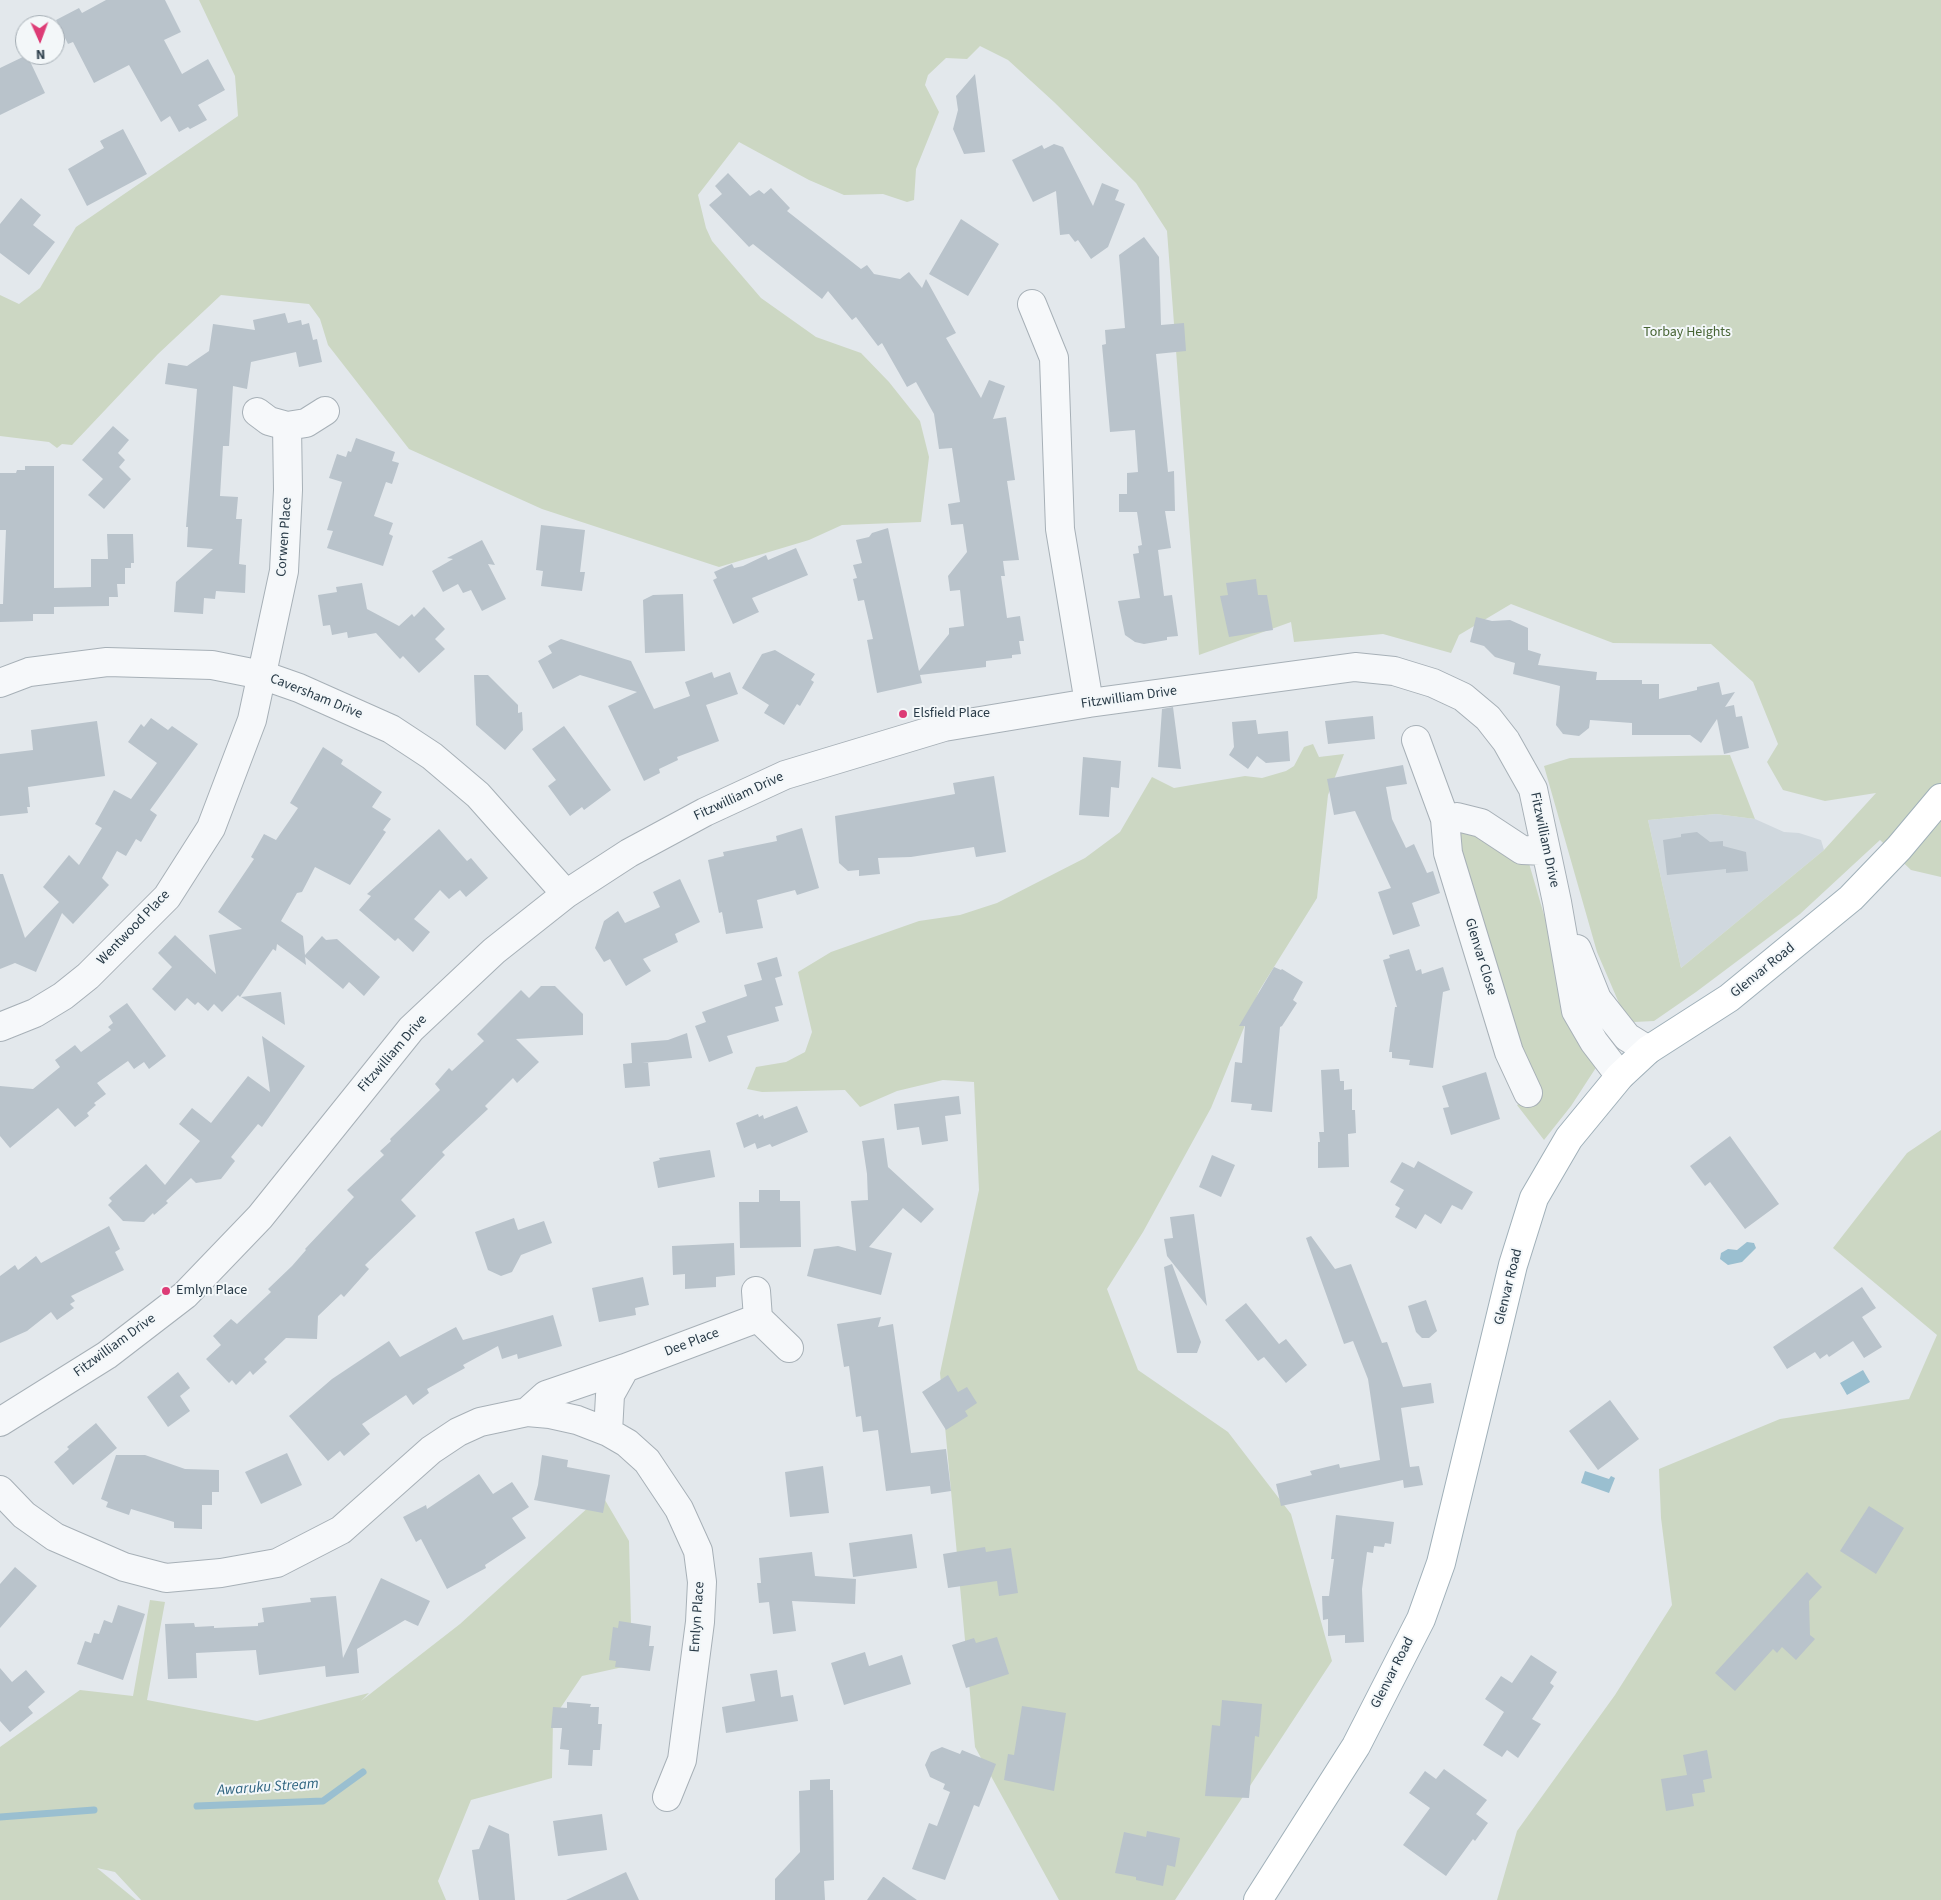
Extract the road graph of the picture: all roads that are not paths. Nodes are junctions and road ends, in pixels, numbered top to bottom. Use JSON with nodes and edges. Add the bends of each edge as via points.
{"nodes":[{"id":1,"x":1032,"y":304,"type":"dead end"},
{"id":2,"x":325,"y":411,"type":"dead end"},
{"id":3,"x":257,"y":412,"type":"dead end"},
{"id":4,"x":288,"y":426,"type":"junction"},
{"id":5,"x":262,"y":675,"type":"junction"},
{"id":6,"x":0,"y":683,"type":"edge"},
{"id":7,"x":1090,"y":703,"type":"junction"},
{"id":8,"x":1416,"y":740,"type":"dead end"},
{"id":9,"x":1941,"y":798,"type":"edge"},
{"id":10,"x":1446,"y":819,"type":"junction"},
{"id":11,"x":1546,"y":851,"type":"junction"},
{"id":12,"x":566,"y":894,"type":"junction"},
{"id":13,"x":1557,"y":902,"type":"junction"},
{"id":14,"x":0,"y":1027,"type":"edge"},
{"id":15,"x":1648,"y":1050,"type":"junction"},
{"id":16,"x":1620,"y":1076,"type":"junction"},
{"id":17,"x":1528,"y":1092,"type":"dead end"},
{"id":18,"x":756,"y":1291,"type":"dead end"},
{"id":19,"x":758,"y":1318,"type":"junction"},
{"id":20,"x":789,"y":1348,"type":"dead end"},
{"id":21,"x":625,"y":1368,"type":"junction"},
{"id":22,"x":527,"y":1412,"type":"junction"},
{"id":23,"x":0,"y":1422,"type":"edge"},
{"id":24,"x":608,"y":1432,"type":"junction"},
{"id":25,"x":0,"y":1490,"type":"edge"},
{"id":26,"x":667,"y":1797,"type":"dead end"},
{"id":27,"x":1258,"y":1900,"type":"edge"}],
"edges":[{"from":1,"to":7,"type":"street","via":[[1054,358],[1060,529]]},
{"from":2,"to":4,"type":"street","via":[[306,422]]},
{"from":3,"to":4,"type":"street","via":[[269,421]]},
{"from":4,"to":5,"type":"street","name":"Corwen Place","via":[[284,571]]},
{"from":5,"to":6,"type":"street","name":"Caversham Drive","via":[[212,665],[107,662],[29,672]]},
{"from":5,"to":12,"type":"street","name":"Caversham Drive","via":[[391,729],[432,756],[478,795]]},
{"from":5,"to":14,"type":"street","name":"Wentwood Place","via":[[252,720],[211,828],[167,897],[88,976],[63,996]]},
{"from":7,"to":11,"type":"street","name":"Fitzwilliam Drive","via":[[1355,667],[1394,671],[1434,683],[1463,697],[1488,718],[1506,741],[1534,789]]},
{"from":7,"to":12,"type":"street","name":"Fitzwilliam Drive","via":[[944,727],[785,775],[705,812],[629,853]]},
{"from":8,"to":10,"type":"street","name":"Glenvar Close"},
{"from":9,"to":15,"type":"main road","name":"Glenvar Road","via":[[1899,848],[1828,918],[1729,998]]},
{"from":10,"to":11,"type":"street","via":[[1481,822],[1522,850]]},
{"from":10,"to":17,"type":"street","name":"Glenvar Close","via":[[1448,853],[1510,1052]]},
{"from":11,"to":13,"type":"street","name":"Fitzwilliam Drive"},
{"from":12,"to":23,"type":"street","name":"Fitzwilliam Drive","via":[[494,951],[411,1029],[260,1217],[185,1295],[107,1355]]},
{"from":13,"to":15,"type":"street","name":"Fitzwilliam Drive","via":[[1597,999],[1627,1037]]},
{"from":13,"to":16,"type":"street","name":"Fitzwilliam Drive","via":[[1576,1011]]},
{"from":15,"to":16,"type":"main road","name":"Glenvar Road"},
{"from":16,"to":27,"type":"main road","name":"Glenvar Road","via":[[1569,1138],[1534,1198],[1514,1265],[1441,1563],[1421,1619],[1356,1746]]},
{"from":18,"to":19,"type":"street"},
{"from":19,"to":20,"type":"street"},
{"from":19,"to":21,"type":"street","name":"Dee Place"},
{"from":21,"to":22,"type":"street","name":"Dee Place","via":[[546,1395]]},
{"from":21,"to":24,"type":"street","via":[[610,1396]]},
{"from":22,"to":24,"type":"street","name":"Emlyn Place","via":[[577,1420]]},
{"from":22,"to":25,"type":"street","name":"Emlyn Place","via":[[480,1422],[458,1432],[430,1450],[340,1530],[277,1563],[221,1573],[166,1578],[124,1566],[55,1537],[24,1515]]},
{"from":24,"to":26,"type":"street","name":"Emlyn Place","via":[[647,1461],[680,1509],[698,1551],[702,1582],[700,1622],[682,1760]]}]}
